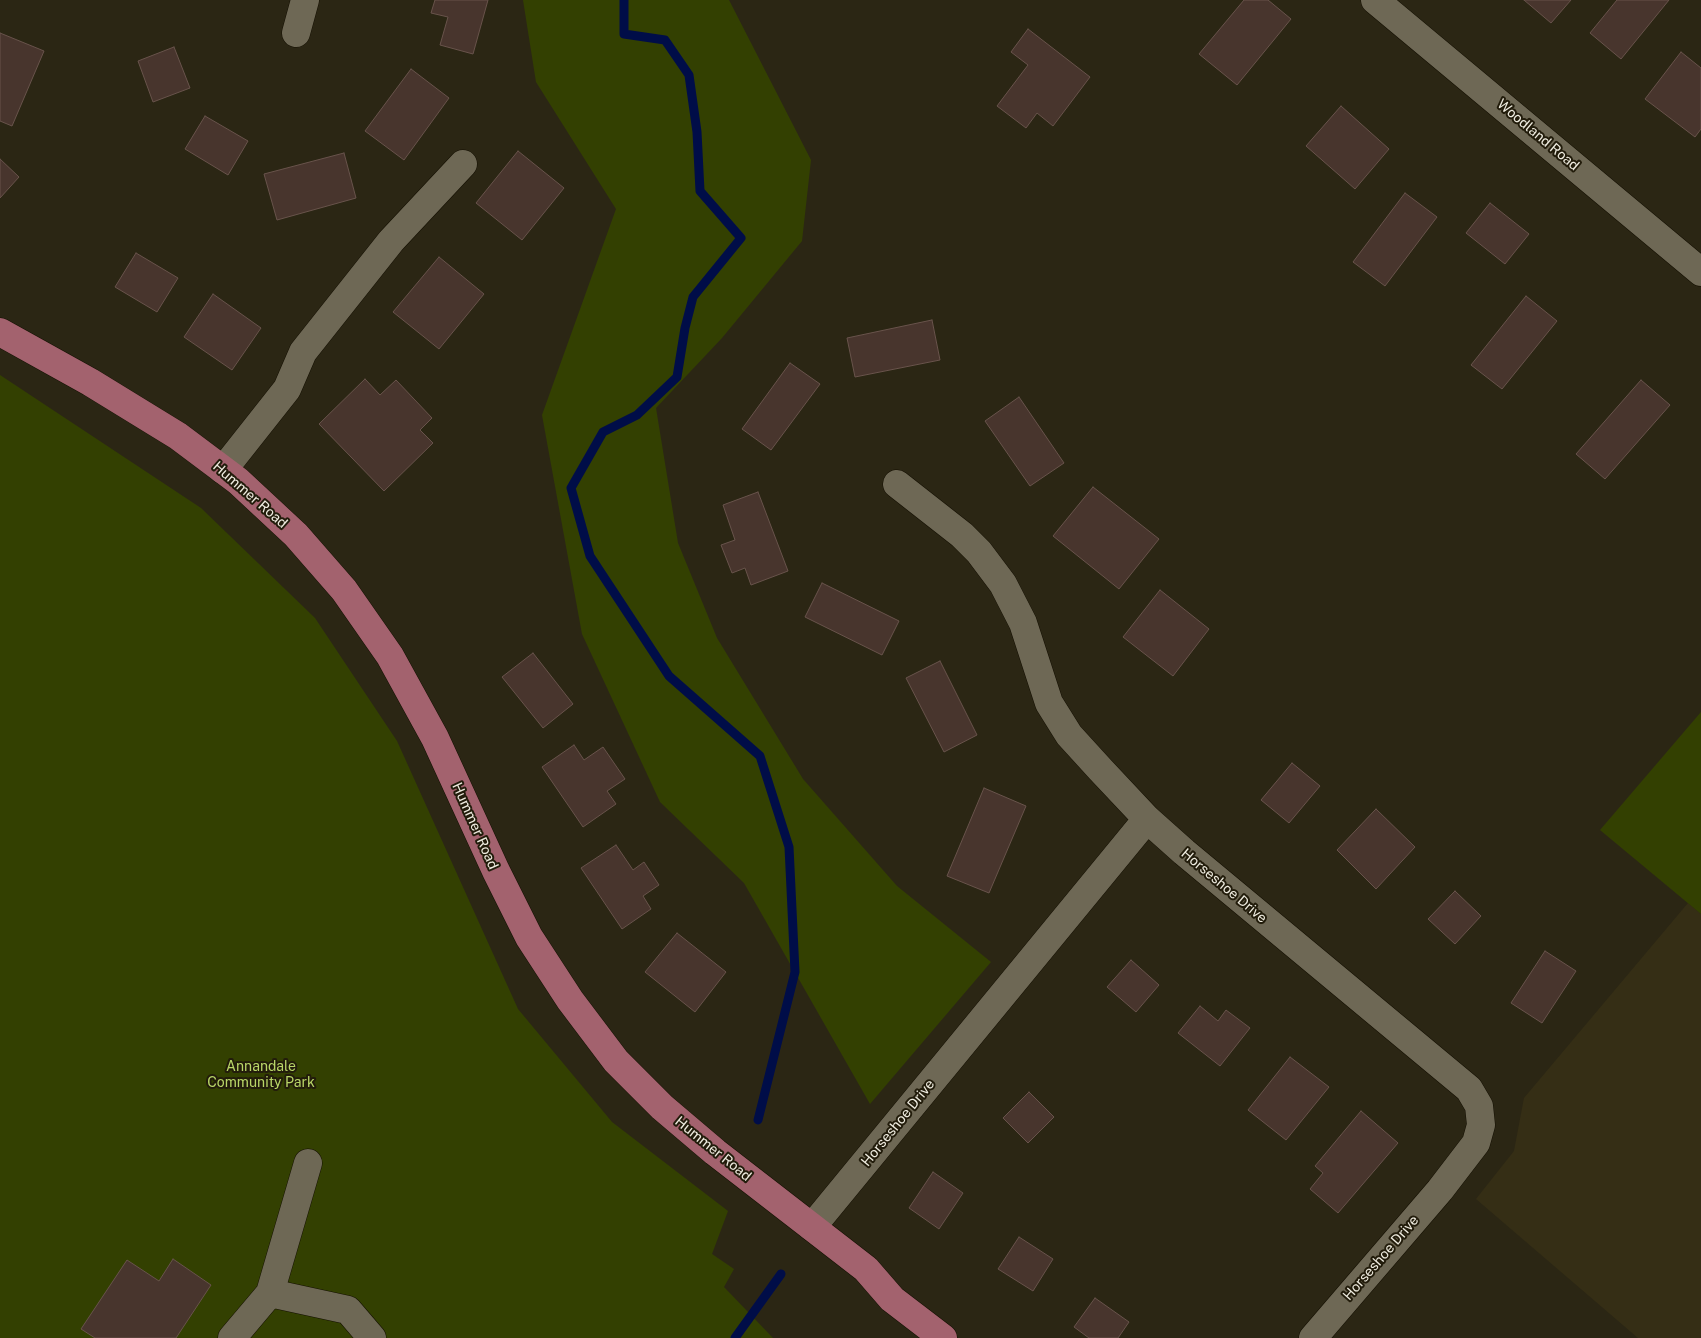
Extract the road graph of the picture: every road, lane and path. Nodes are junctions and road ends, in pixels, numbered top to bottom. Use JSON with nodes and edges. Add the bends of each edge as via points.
{"nodes":[{"id":1,"x":304,"y":0,"type":"edge"},
{"id":2,"x":1375,"y":0,"type":"edge"},
{"id":3,"x":296,"y":33,"type":"dead end"},
{"id":4,"x":463,"y":164,"type":"dead end"},
{"id":5,"x":1701,"y":272,"type":"edge"},
{"id":6,"x":0,"y":332,"type":"edge"},
{"id":7,"x":223,"y":470,"type":"junction"},
{"id":8,"x":897,"y":484,"type":"dead end"},
{"id":9,"x":1147,"y":819,"type":"junction"},
{"id":10,"x":308,"y":1163,"type":"dead end"},
{"id":11,"x":812,"y":1227,"type":"junction"},
{"id":12,"x":270,"y":1293,"type":"junction"},
{"id":13,"x":232,"y":1338,"type":"edge"},
{"id":14,"x":372,"y":1338,"type":"edge"},
{"id":15,"x":944,"y":1338,"type":"edge"},
{"id":16,"x":1313,"y":1338,"type":"edge"}],
"edges":[{"from":1,"to":3,"type":"street"},
{"from":2,"to":5,"type":"street","name":"Woodland Road"},
{"from":4,"to":7,"type":"street","via":[[391,240],[303,352],[287,389]]},
{"from":6,"to":7,"type":"main road","name":"Hummer Road","via":[[178,436]]},
{"from":7,"to":11,"type":"main road","name":"Hummer Road","via":[[296,535],[344,590],[390,656],[435,738],[529,938],[616,1061],[714,1152]]},
{"from":8,"to":9,"type":"street","via":[[962,535],[1003,584],[1023,623],[1049,703],[1069,735]]},
{"from":9,"to":11,"type":"street","name":"Horseshoe Drive"},
{"from":9,"to":16,"type":"street","name":"Horseshoe Drive","via":[[1469,1088],[1479,1106],[1481,1125],[1476,1143],[1440,1190]]},
{"from":10,"to":12,"type":"street"},
{"from":11,"to":15,"type":"main road","name":"Hummer Road","via":[[866,1269],[892,1299]]},
{"from":12,"to":13,"type":"street"},
{"from":12,"to":14,"type":"street","via":[[348,1310]]}]}
